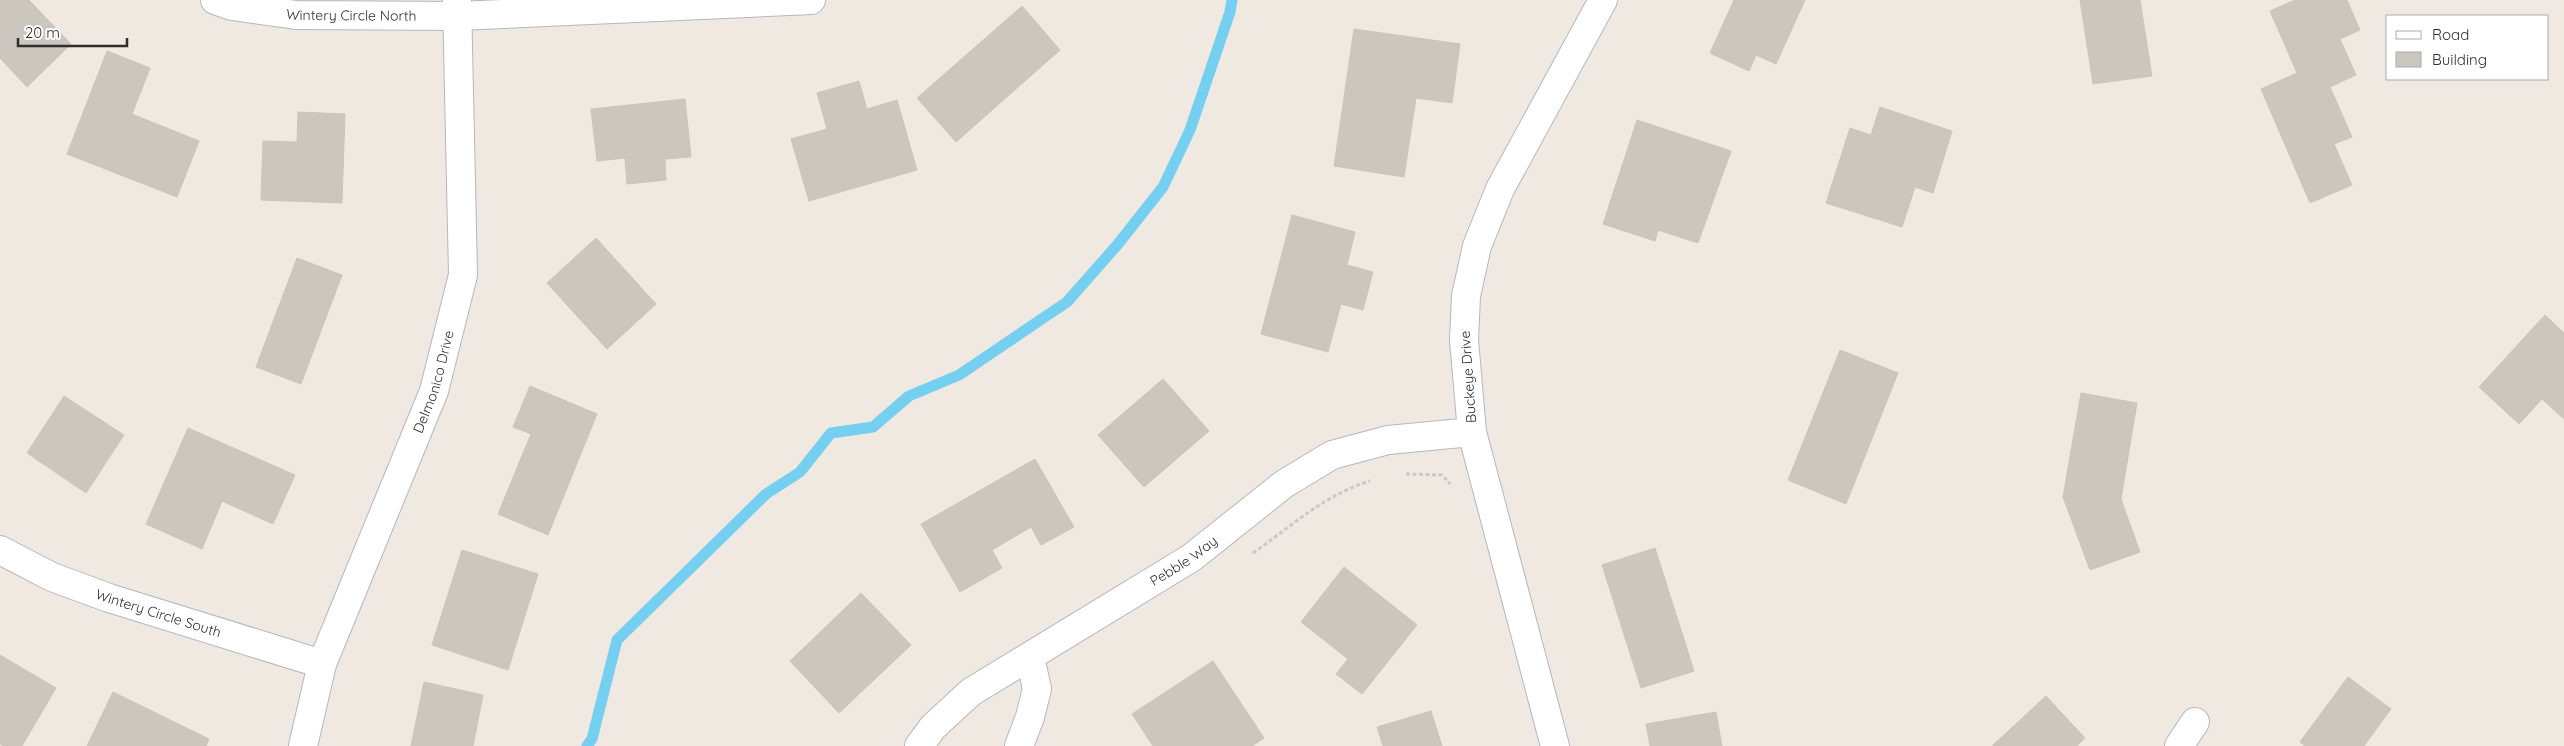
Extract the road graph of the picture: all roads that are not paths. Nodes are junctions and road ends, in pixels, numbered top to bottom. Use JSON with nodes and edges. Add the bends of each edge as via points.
{"nodes":[{"id":1,"x":216,"y":0,"type":"edge"},
{"id":2,"x":811,"y":0,"type":"edge"},
{"id":3,"x":1603,"y":0,"type":"edge"},
{"id":4,"x":457,"y":8,"type":"edge"},
{"id":5,"x":1472,"y":432,"type":"junction"},
{"id":6,"x":0,"y":550,"type":"edge"},
{"id":7,"x":1030,"y":656,"type":"junction"},
{"id":8,"x":322,"y":664,"type":"junction"},
{"id":9,"x":2195,"y":722,"type":"dead end"},
{"id":10,"x":303,"y":746,"type":"edge"},
{"id":11,"x":918,"y":746,"type":"edge"},
{"id":12,"x":1019,"y":746,"type":"edge"},
{"id":13,"x":1555,"y":746,"type":"edge"},
{"id":14,"x":2179,"y":746,"type":"edge"}],
"edges":[{"from":1,"to":4,"type":"street","name":"Wintery Circle North","via":[[232,6],[296,15]]},
{"from":2,"to":4,"type":"street","name":"Wintery Circle North"},
{"from":3,"to":5,"type":"street","name":"Buckeye Drive","via":[[1500,189],[1477,246],[1466,296],[1464,340]]},
{"from":4,"to":8,"type":"street","name":"Delmonico Drive","via":[[463,275],[434,391]]},
{"from":5,"to":7,"type":"street","name":"Pebble Way","via":[[1388,440],[1332,455],[1284,484],[1191,558]]},
{"from":5,"to":13,"type":"street","name":"Buckeye Drive"},
{"from":6,"to":8,"type":"street","name":"Wintery Circle South","via":[[52,577],[109,598]]},
{"from":7,"to":11,"type":"street","name":"Pebble Way","via":[[971,692]]},
{"from":7,"to":12,"type":"street","via":[[1037,689]]},
{"from":8,"to":10,"type":"street","name":"Delmonico Drive"},
{"from":9,"to":14,"type":"street"}]}
